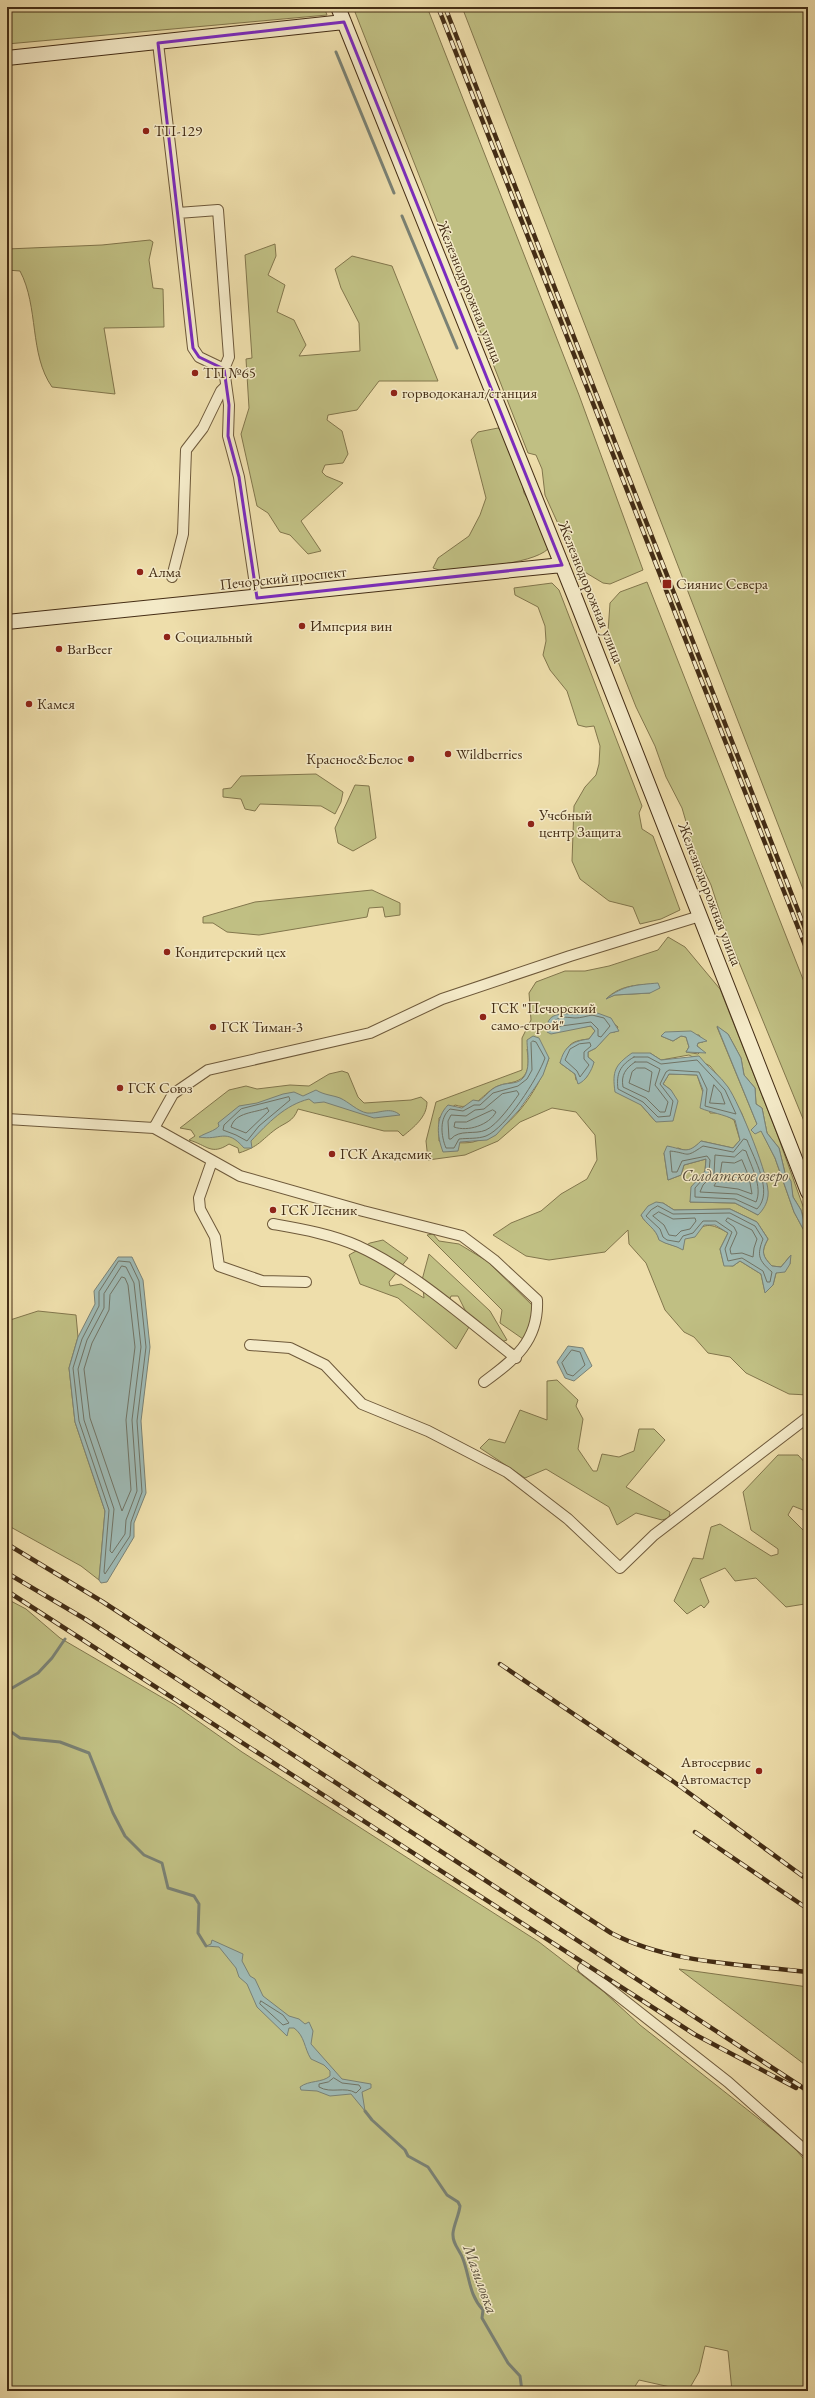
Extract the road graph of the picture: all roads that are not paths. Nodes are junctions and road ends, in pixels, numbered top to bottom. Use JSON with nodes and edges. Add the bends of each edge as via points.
{"nodes":[{"id":1,"x":338,"y":7,"type":"edge"},
{"id":2,"x":344,"y":22,"type":"junction"},
{"id":3,"x":158,"y":43,"type":"junction"},
{"id":4,"x":7,"y":58,"type":"edge"},
{"id":5,"x":178,"y":213,"type":"junction"},
{"id":6,"x":224,"y":369,"type":"junction"},
{"id":7,"x":226,"y":386,"type":"junction"},
{"id":8,"x":562,"y":565,"type":"junction"},
{"id":9,"x":172,"y":577,"type":"dead end"},
{"id":10,"x":257,"y":598,"type":"junction"},
{"id":11,"x":7,"y":622,"type":"edge"},
{"id":12,"x":700,"y":916,"type":"junction"},
{"id":13,"x":7,"y":1119,"type":"edge"},
{"id":14,"x":154,"y":1128,"type":"junction"},
{"id":15,"x":212,"y":1161,"type":"junction"},
{"id":16,"x":808,"y":1192,"type":"edge"},
{"id":17,"x":272,"y":1224,"type":"dead end"},
{"id":18,"x":306,"y":1282,"type":"dead end"},
{"id":19,"x":250,"y":1345,"type":"dead end"},
{"id":20,"x":516,"y":1358,"type":"junction"},
{"id":21,"x":484,"y":1382,"type":"dead end"},
{"id":22,"x":808,"y":1417,"type":"edge"},
{"id":23,"x":583,"y":1968,"type":"dead end"},
{"id":24,"x":808,"y":2153,"type":"edge"}],
"edges":[{"from":1,"to":2,"type":"main road","name":"Железнодорожная улица"},
{"from":2,"to":3,"type":"main road"},
{"from":2,"to":8,"type":"main road","name":"Железнодорожная улица"},
{"from":3,"to":4,"type":"main road"},
{"from":3,"to":5,"type":"street"},
{"from":5,"to":6,"type":"street","via":[[193,348],[199,357]]},
{"from":5,"to":6,"type":"street","via":[[218,210],[229,357]]},
{"from":6,"to":7,"type":"street"},
{"from":7,"to":9,"type":"street","via":[[203,428],[186,450],[183,534]]},
{"from":7,"to":10,"type":"street","via":[[229,405],[228,436],[239,477]]},
{"from":8,"to":10,"type":"main road","name":"Печорский проспект"},
{"from":8,"to":12,"type":"main road","name":"Железнодорожная улица"},
{"from":10,"to":11,"type":"main road","name":"Печорский проспект"},
{"from":12,"to":14,"type":"street","via":[[442,999],[370,1033],[208,1070],[173,1094]]},
{"from":12,"to":16,"type":"main road","name":"Железнодорожная улица"},
{"from":13,"to":14,"type":"street"},
{"from":14,"to":15,"type":"street"},
{"from":15,"to":18,"type":"street","via":[[199,1198],[200,1209],[215,1237],[219,1266],[262,1281]]},
{"from":15,"to":20,"type":"street","via":[[240,1176],[462,1236],[494,1260],[537,1300],[538,1316],[527,1342]]},
{"from":17,"to":20,"type":"street","via":[[328,1236],[358,1246],[381,1258],[406,1274]]},
{"from":19,"to":22,"type":"street","via":[[290,1348],[325,1365],[362,1404],[428,1431],[507,1472],[568,1519],[620,1568],[654,1535]]},
{"from":20,"to":21,"type":"street"},
{"from":23,"to":24,"type":"street","via":[[728,2082]]}]}
